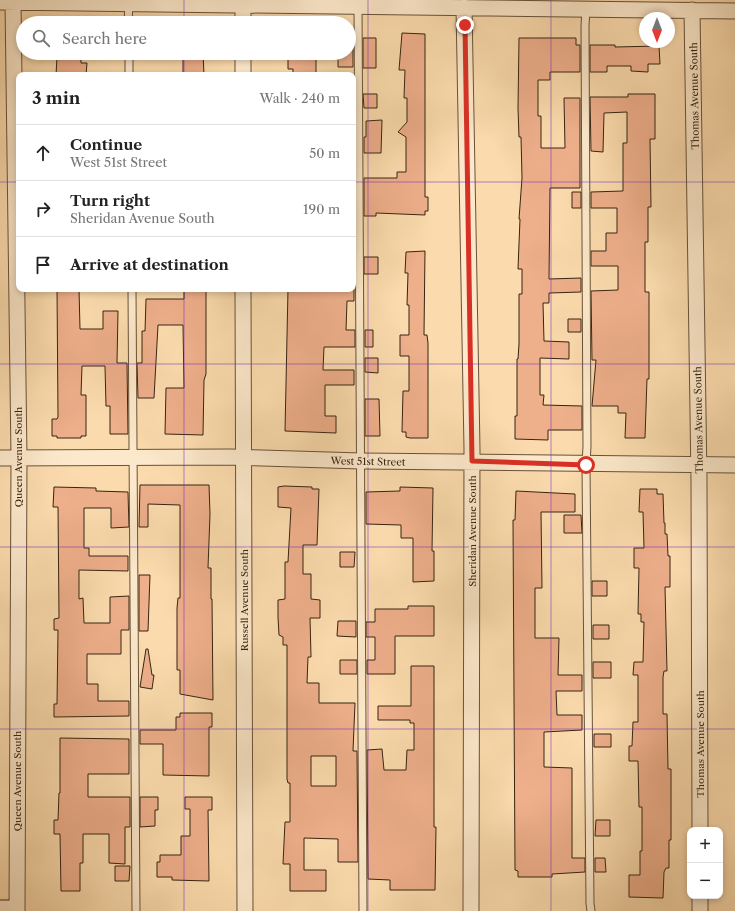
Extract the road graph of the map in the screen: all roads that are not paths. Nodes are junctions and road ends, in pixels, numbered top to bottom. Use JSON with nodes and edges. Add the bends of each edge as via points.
{"nodes":[{"id":1,"x":6,"y":2,"type":"edge"},
{"id":2,"x":129,"y":2,"type":"junction"},
{"id":3,"x":260,"y":2,"type":"edge"},
{"id":4,"x":243,"y":4,"type":"junction"},
{"id":5,"x":358,"y":6,"type":"junction"},
{"id":6,"x":464,"y":7,"type":"junction"},
{"id":7,"x":586,"y":9,"type":"junction"},
{"id":8,"x":692,"y":10,"type":"junction"},
{"id":9,"x":735,"y":11,"type":"edge"},
{"id":10,"x":128,"y":16,"type":"edge"},
{"id":11,"x":243,"y":16,"type":"edge"},
{"id":12,"x":129,"y":60,"type":"edge"},
{"id":13,"x":243,"y":60,"type":"edge"},
{"id":14,"x":129,"y":72,"type":"edge"},
{"id":15,"x":243,"y":72,"type":"edge"},
{"id":16,"x":132,"y":292,"type":"edge"},
{"id":17,"x":243,"y":292,"type":"edge"},
{"id":18,"x":243,"y":457,"type":"junction"},
{"id":19,"x":0,"y":458,"type":"edge"},
{"id":20,"x":19,"y":458,"type":"junction"},
{"id":21,"x":134,"y":459,"type":"junction"},
{"id":22,"x":360,"y":461,"type":"junction"},
{"id":23,"x":472,"y":461,"type":"junction"},
{"id":24,"x":586,"y":465,"type":"junction"},
{"id":25,"x":699,"y":466,"type":"junction"},
{"id":26,"x":735,"y":466,"type":"edge"},
{"id":27,"x":700,"y":827,"type":"edge"},
{"id":28,"x":700,"y":899,"type":"edge"},
{"id":29,"x":0,"y":911,"type":"edge"},
{"id":30,"x":10,"y":911,"type":"edge"},
{"id":31,"x":17,"y":911,"type":"edge"},
{"id":32,"x":136,"y":911,"type":"edge"},
{"id":33,"x":245,"y":911,"type":"edge"},
{"id":34,"x":363,"y":911,"type":"edge"},
{"id":35,"x":471,"y":911,"type":"edge"},
{"id":36,"x":591,"y":911,"type":"edge"},
{"id":37,"x":700,"y":911,"type":"edge"}],
"edges":[{"from":1,"to":2,"type":"street"},
{"from":1,"to":20,"type":"street","name":"Queen Avenue South"},
{"from":2,"to":4,"type":"street"},
{"from":2,"to":10,"type":"lane"},
{"from":3,"to":4,"type":"street"},
{"from":3,"to":5,"type":"street"},
{"from":4,"to":11,"type":"street"},
{"from":5,"to":6,"type":"street"},
{"from":5,"to":22,"type":"lane"},
{"from":6,"to":7,"type":"street"},
{"from":6,"to":23,"type":"street","name":"Sheridan Avenue South"},
{"from":7,"to":8,"type":"street"},
{"from":7,"to":24,"type":"lane"},
{"from":8,"to":9,"type":"street"},
{"from":8,"to":25,"type":"street","name":"Thomas Avenue South"},
{"from":12,"to":14,"type":"lane"},
{"from":13,"to":15,"type":"street"},
{"from":16,"to":21,"type":"lane"},
{"from":17,"to":18,"type":"street","name":"Russell Avenue South"},
{"from":18,"to":21,"type":"street","name":"West 51st Street"},
{"from":18,"to":22,"type":"street","name":"West 51st Street"},
{"from":18,"to":33,"type":"street","name":"Russell Avenue South"},
{"from":19,"to":20,"type":"street","name":"West 51st Street"},
{"from":20,"to":21,"type":"street","name":"West 51st Street"},
{"from":20,"to":31,"type":"street","name":"Queen Avenue South"},
{"from":21,"to":32,"type":"lane"},
{"from":22,"to":23,"type":"street","name":"West 51st Street"},
{"from":22,"to":34,"type":"lane"},
{"from":23,"to":24,"type":"street","name":"West 51st Street"},
{"from":23,"to":35,"type":"street","name":"Sheridan Avenue South"},
{"from":24,"to":25,"type":"street","name":"West 51st Street"},
{"from":24,"to":36,"type":"lane"},
{"from":25,"to":26,"type":"street","name":"West 51st Street"},
{"from":25,"to":27,"type":"street","name":"Thomas Avenue South"},
{"from":28,"to":37,"type":"street"},
{"from":29,"to":30,"type":"main road"}]}
